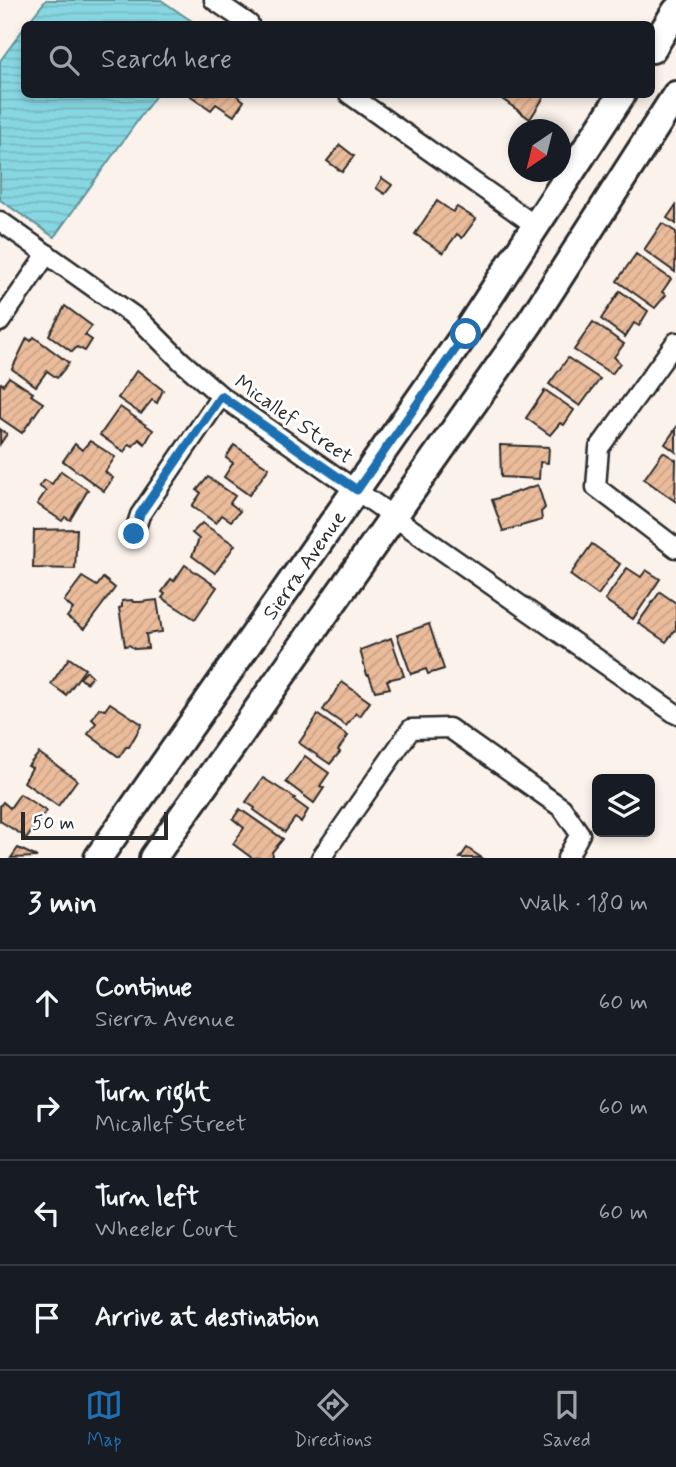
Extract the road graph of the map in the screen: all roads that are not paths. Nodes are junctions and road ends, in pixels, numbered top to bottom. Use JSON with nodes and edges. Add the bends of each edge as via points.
{"nodes":[{"id":1,"x":214,"y":0,"type":"edge"},
{"id":2,"x":676,"y":11,"type":"edge"},
{"id":3,"x":245,"y":21,"type":"edge"},
{"id":4,"x":655,"y":44,"type":"edge"},
{"id":5,"x":676,"y":95,"type":"edge"},
{"id":6,"x":355,"y":98,"type":"edge"},
{"id":7,"x":619,"y":98,"type":"edge"},
{"id":8,"x":0,"y":221,"type":"edge"},
{"id":9,"x":537,"y":226,"type":"junction"},
{"id":10,"x":47,"y":254,"type":"junction"},
{"id":11,"x":0,"y":322,"type":"edge"},
{"id":12,"x":676,"y":342,"type":"edge"},
{"id":13,"x":221,"y":396,"type":"junction"},
{"id":14,"x":357,"y":490,"type":"junction"},
{"id":15,"x":395,"y":516,"type":"junction"},
{"id":16,"x":134,"y":534,"type":"dead end"},
{"id":17,"x":676,"y":548,"type":"edge"},
{"id":18,"x":676,"y":714,"type":"edge"},
{"id":19,"x":98,"y":858,"type":"edge"},
{"id":20,"x":153,"y":858,"type":"edge"},
{"id":21,"x":321,"y":858,"type":"edge"},
{"id":22,"x":566,"y":858,"type":"edge"}],
"edges":[{"from":1,"to":3,"type":"street"},
{"from":2,"to":4,"type":"main road"},
{"from":5,"to":15,"type":"main road","via":[[529,324]]},
{"from":6,"to":9,"type":"street"},
{"from":7,"to":9,"type":"main road","name":"Sierra Avenue"},
{"from":8,"to":10,"type":"street","name":"Micallef Street"},
{"from":9,"to":14,"type":"main road","name":"Sierra Avenue"},
{"from":10,"to":11,"type":"street"},
{"from":10,"to":13,"type":"street","name":"Micallef Street","via":[[141,321]]},
{"from":12,"to":17,"type":"street","via":[[599,448],[596,487]]},
{"from":13,"to":14,"type":"street","name":"Micallef Street"},
{"from":13,"to":16,"type":"street","via":[[140,514]]},
{"from":14,"to":15,"type":"street","name":"Micallef Street"},
{"from":14,"to":19,"type":"main road","name":"Sierra Avenue"},
{"from":15,"to":18,"type":"street","name":"Micallef Street"},
{"from":15,"to":20,"type":"main road"},
{"from":21,"to":22,"type":"street","via":[[411,729],[449,728],[562,808],[580,834]]}]}
